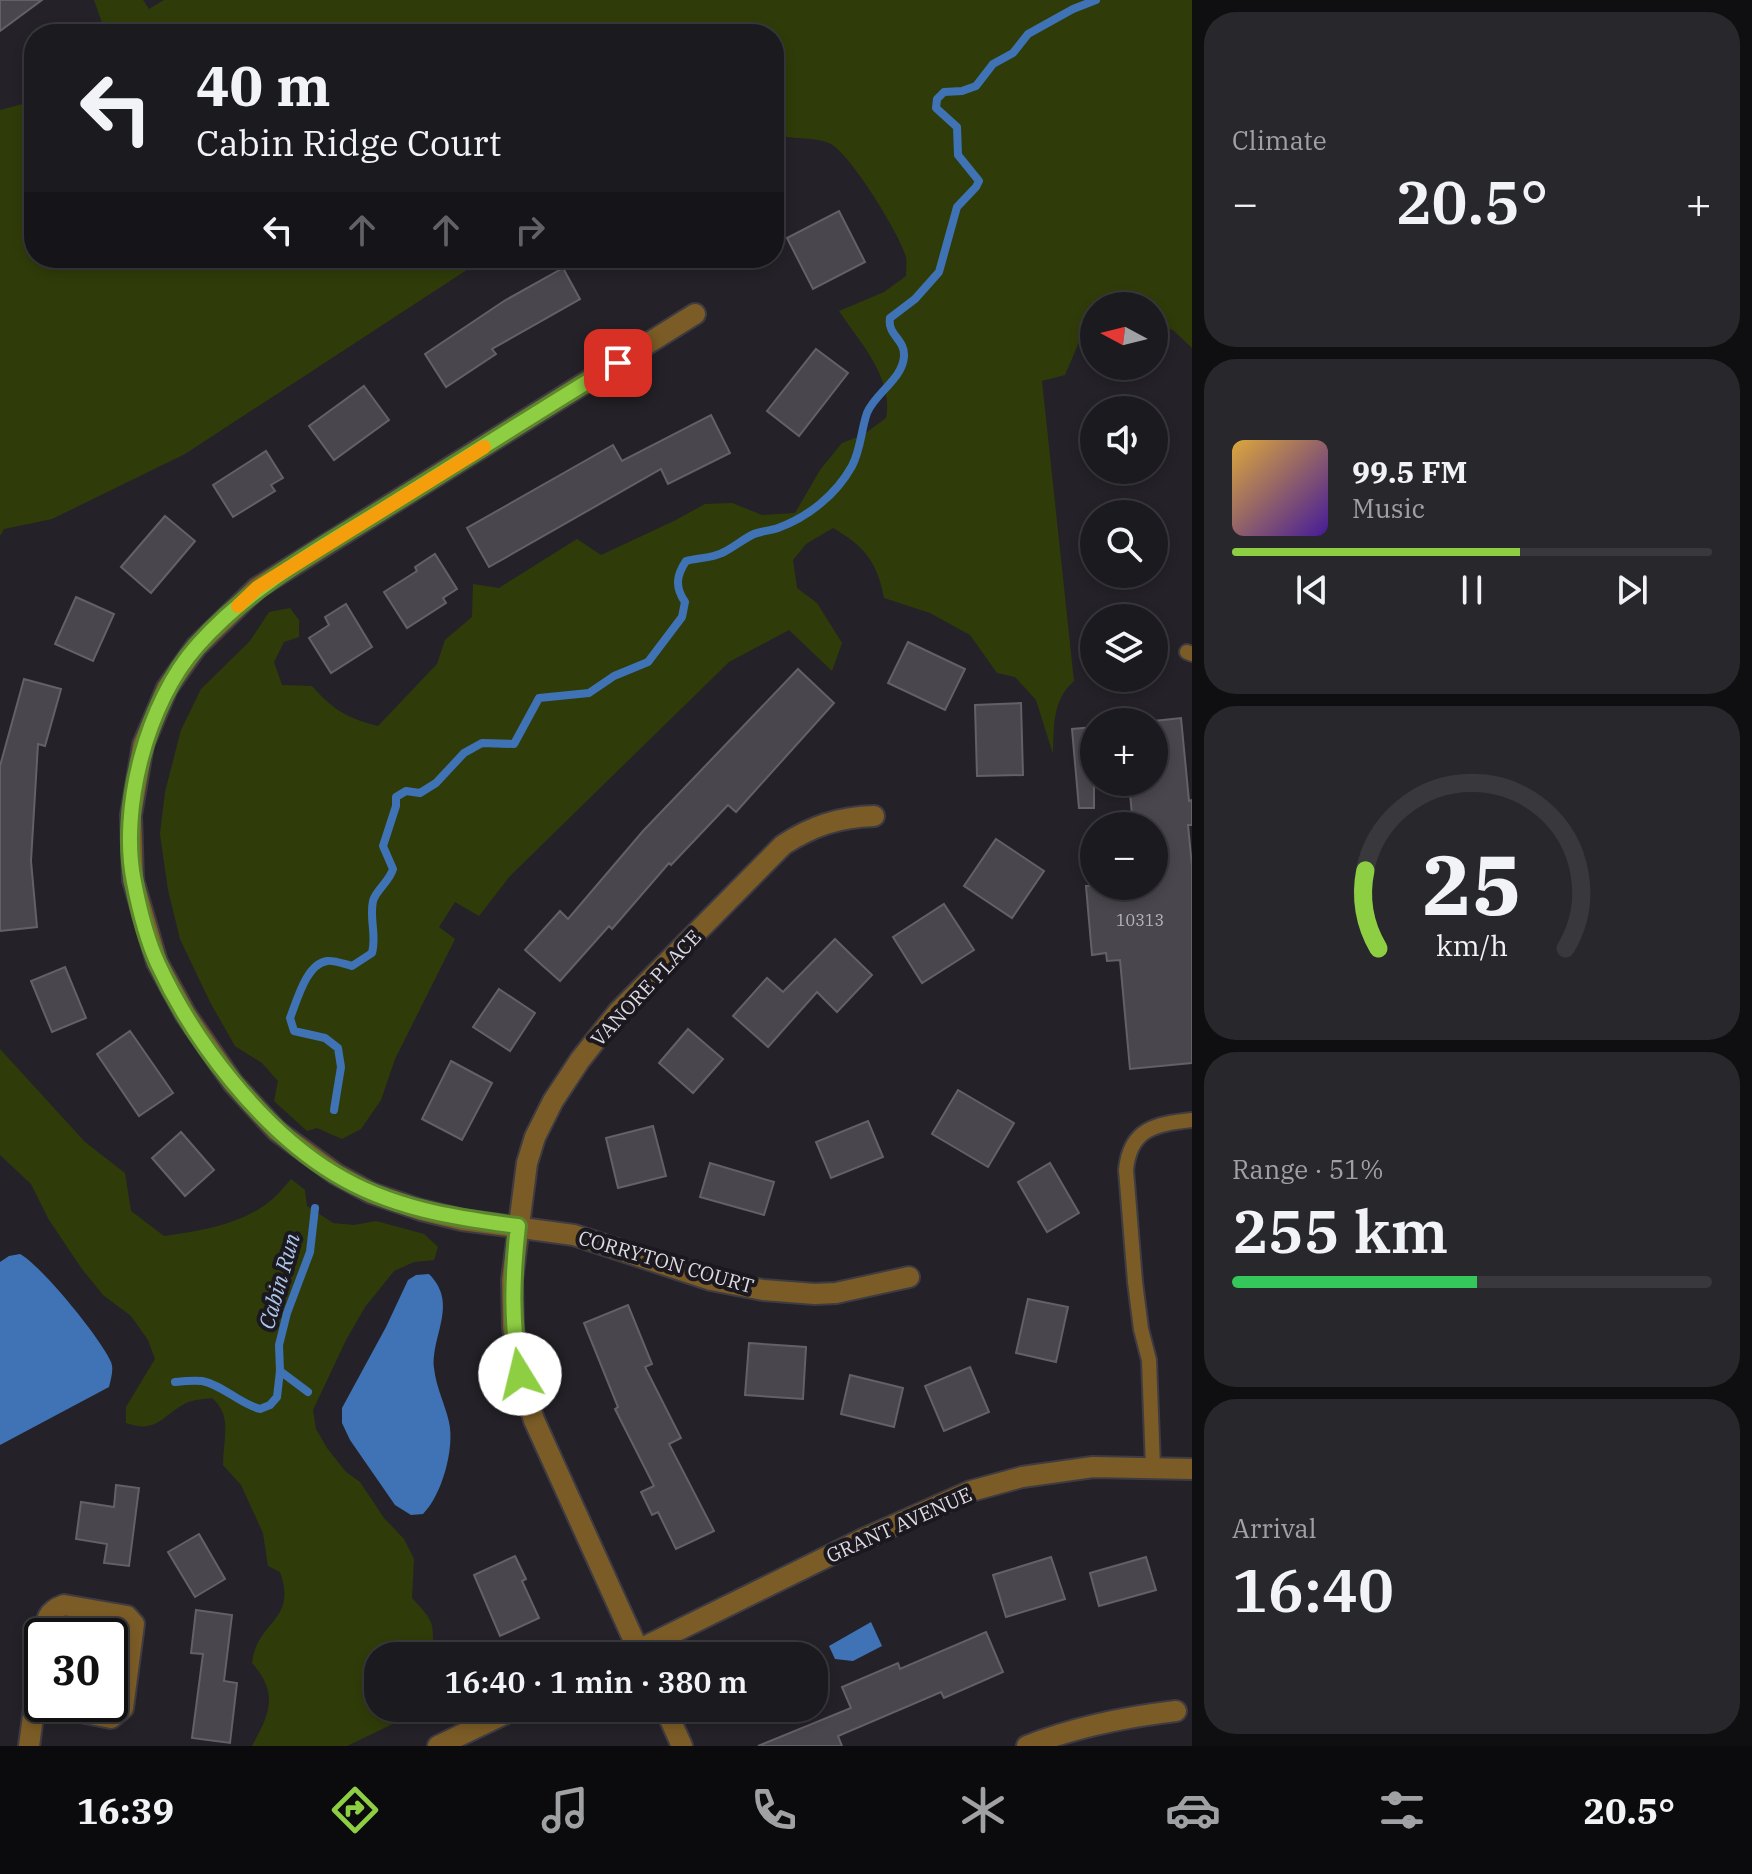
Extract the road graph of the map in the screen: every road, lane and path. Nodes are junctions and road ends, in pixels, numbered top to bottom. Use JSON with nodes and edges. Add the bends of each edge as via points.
{"nodes":[{"id":1,"x":695,"y":314,"type":"dead end"},
{"id":2,"x":874,"y":816,"type":"dead end"},
{"id":3,"x":1192,"y":1120,"type":"edge"},
{"id":4,"x":518,"y":1226,"type":"junction"},
{"id":5,"x":909,"y":1277,"type":"dead end"},
{"id":6,"x":1153,"y":1467,"type":"junction"},
{"id":7,"x":1192,"y":1469,"type":"edge"},
{"id":8,"x":47,"y":1618,"type":"edge"},
{"id":9,"x":630,"y":1642,"type":"edge"},
{"id":10,"x":659,"y":1642,"type":"edge"},
{"id":11,"x":128,"y":1670,"type":"edge"},
{"id":12,"x":1176,"y":1711,"type":"dead end"},
{"id":13,"x":32,"y":1722,"type":"edge"},
{"id":14,"x":488,"y":1722,"type":"edge"},
{"id":15,"x":671,"y":1722,"type":"edge"},
{"id":16,"x":29,"y":1746,"type":"edge"},
{"id":17,"x":438,"y":1746,"type":"edge"},
{"id":18,"x":682,"y":1746,"type":"edge"},
{"id":19,"x":1027,"y":1746,"type":"edge"}],
"edges":[{"from":1,"to":4,"type":"street","name":"CORRYTON COURT","via":[[257,588],[196,647],[167,688],[143,745],[131,815],[133,880],[157,962],[233,1083],[277,1131],[371,1193],[462,1220]]},
{"from":2,"to":4,"type":"street","name":"VANORE PLACE","via":[[834,820],[783,845],[618,1012],[580,1060],[535,1137]]},
{"from":3,"to":6,"type":"lane","via":[[1166,1122],[1143,1132],[1133,1143],[1126,1170],[1135,1282],[1149,1360]]},
{"from":4,"to":5,"type":"street","name":"CORRYTON COURT","via":[[574,1235],[711,1280],[763,1290],[836,1293]]},
{"from":4,"to":9,"type":"street","name":"VANORE PLACE","via":[[512,1295],[520,1374],[534,1420]]},
{"from":6,"to":7,"type":"street","name":"GRANT AVENUE"},
{"from":6,"to":10,"type":"street","name":"GRANT AVENUE","via":[[1093,1467],[971,1491]]},
{"from":8,"to":11,"type":"street","via":[[64,1605],[127,1616],[134,1624]]},
{"from":12,"to":19,"type":"street","via":[[1082,1727]]},
{"from":13,"to":16,"type":"street"},
{"from":14,"to":17,"type":"street"},
{"from":15,"to":18,"type":"street"}]}
